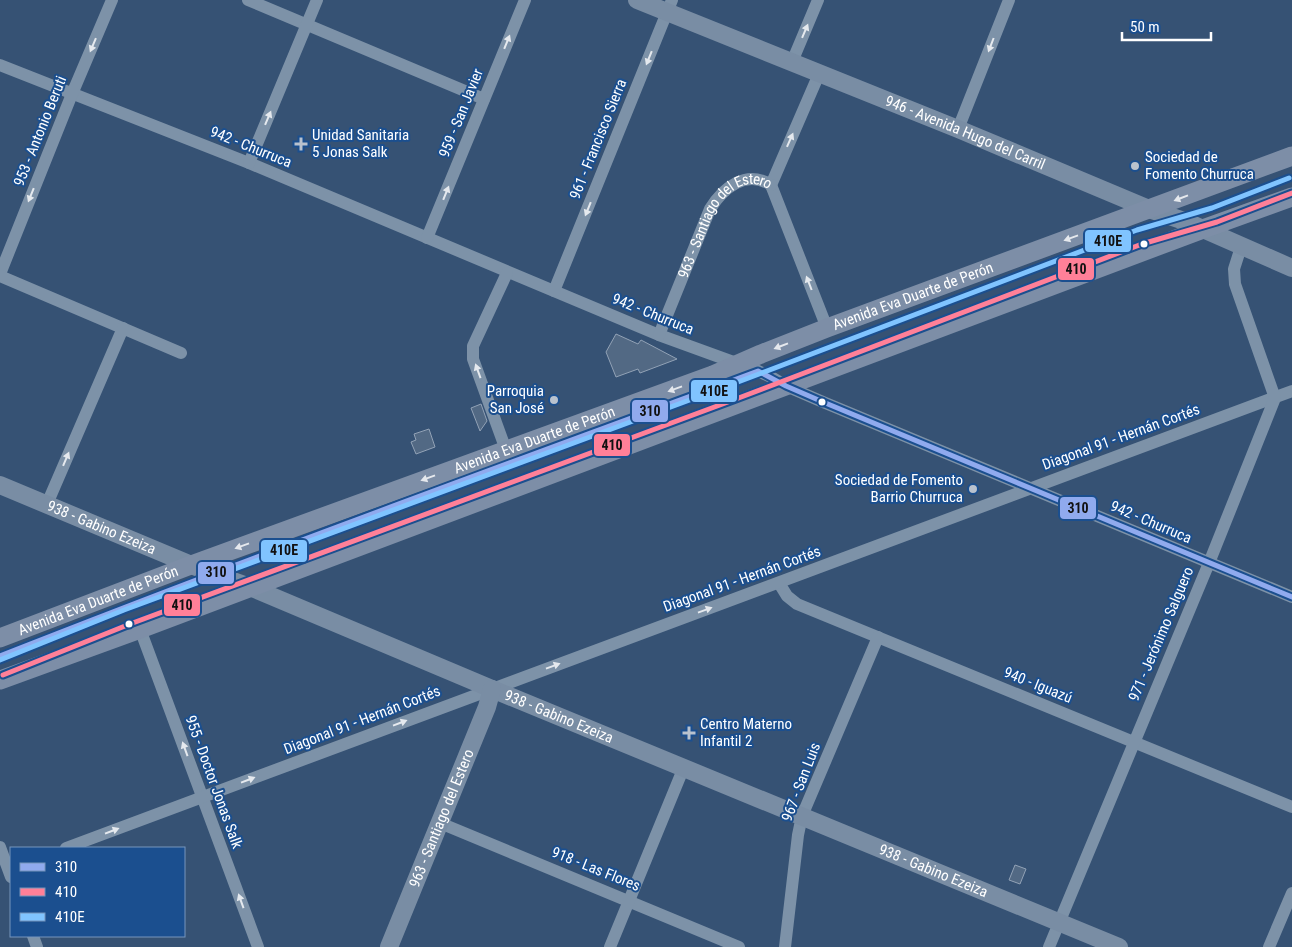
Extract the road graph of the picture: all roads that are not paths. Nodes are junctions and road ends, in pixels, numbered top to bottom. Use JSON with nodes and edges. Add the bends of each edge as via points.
{"nodes":[{"id":1,"x":112,"y":0,"type":"edge"},
{"id":2,"x":248,"y":0,"type":"edge"},
{"id":3,"x":318,"y":0,"type":"edge"},
{"id":4,"x":525,"y":0,"type":"edge"},
{"id":5,"x":637,"y":0,"type":"edge"},
{"id":6,"x":818,"y":0,"type":"edge"},
{"id":7,"x":1009,"y":0,"type":"edge"},
{"id":8,"x":669,"y":6,"type":"edge"},
{"id":9,"x":307,"y":24,"type":"junction"},
{"id":10,"x":792,"y":62,"type":"junction"},
{"id":11,"x":0,"y":65,"type":"edge"},
{"id":12,"x":819,"y":74,"type":"junction"},
{"id":13,"x":72,"y":94,"type":"junction"},
{"id":14,"x":484,"y":99,"type":"junction"},
{"id":15,"x":958,"y":129,"type":"junction"},
{"id":16,"x":1292,"y":156,"type":"edge"},
{"id":17,"x":249,"y":164,"type":"junction"},
{"id":18,"x":771,"y":185,"type":"junction"},
{"id":19,"x":1292,"y":198,"type":"edge"},
{"id":20,"x":1149,"y":210,"type":"junction"},
{"id":21,"x":1203,"y":229,"type":"junction"},
{"id":22,"x":427,"y":238,"type":"junction"},
{"id":23,"x":1241,"y":247,"type":"junction"},
{"id":24,"x":1292,"y":268,"type":"edge"},
{"id":25,"x":507,"y":273,"type":"junction"},
{"id":26,"x":0,"y":275,"type":"edge"},
{"id":27,"x":554,"y":291,"type":"junction"},
{"id":28,"x":123,"y":328,"type":"junction"},
{"id":29,"x":827,"y":328,"type":"junction"},
{"id":30,"x":659,"y":335,"type":"junction"},
{"id":31,"x":181,"y":352,"type":"dead end"},
{"id":32,"x":737,"y":364,"type":"junction"},
{"id":33,"x":786,"y":386,"type":"junction"},
{"id":34,"x":1292,"y":391,"type":"edge"},
{"id":35,"x":1275,"y":398,"type":"junction"},
{"id":36,"x":506,"y":450,"type":"junction"},
{"id":37,"x":0,"y":485,"type":"edge"},
{"id":38,"x":1029,"y":488,"type":"junction"},
{"id":39,"x":47,"y":504,"type":"junction"},
{"id":40,"x":1209,"y":563,"type":"junction"},
{"id":41,"x":191,"y":565,"type":"junction"},
{"id":42,"x":780,"y":583,"type":"junction"},
{"id":43,"x":250,"y":587,"type":"junction"},
{"id":44,"x":1292,"y":597,"type":"edge"},
{"id":45,"x":140,"y":629,"type":"junction"},
{"id":46,"x":0,"y":638,"type":"edge"},
{"id":47,"x":878,"y":638,"type":"junction"},
{"id":48,"x":0,"y":680,"type":"edge"},
{"id":49,"x":492,"y":689,"type":"junction"},
{"id":50,"x":1134,"y":742,"type":"junction"},
{"id":51,"x":684,"y":767,"type":"junction"},
{"id":52,"x":202,"y":797,"type":"junction"},
{"id":53,"x":1292,"y":807,"type":"edge"},
{"id":54,"x":802,"y":816,"type":"junction"},
{"id":55,"x":440,"y":823,"type":"junction"},
{"id":56,"x":0,"y":847,"type":"edge"},
{"id":57,"x":69,"y":847,"type":"edge"},
{"id":58,"x":8,"y":872,"type":"edge"},
{"id":59,"x":1292,"y":893,"type":"edge"},
{"id":60,"x":629,"y":901,"type":"junction"},
{"id":61,"x":1059,"y":922,"type":"junction"},
{"id":62,"x":258,"y":947,"type":"edge"},
{"id":63,"x":389,"y":947,"type":"edge"},
{"id":64,"x":610,"y":947,"type":"edge"},
{"id":65,"x":739,"y":947,"type":"edge"},
{"id":66,"x":785,"y":947,"type":"edge"},
{"id":67,"x":1049,"y":947,"type":"edge"},
{"id":68,"x":1120,"y":947,"type":"edge"},
{"id":69,"x":1269,"y":947,"type":"edge"}],
"edges":[{"from":1,"to":13,"type":"street","name":"953 - Antonio Beruti","one_way":true},
{"from":2,"to":9,"type":"street"},
{"from":3,"to":9,"type":"street"},
{"from":14,"to":4,"type":"street","name":"959 - San Javier","one_way":true},
{"from":5,"to":8,"type":"street","name":"946 - Avenida Hugo del Carril"},
{"from":10,"to":6,"type":"street","one_way":true},
{"from":7,"to":15,"type":"street","one_way":true},
{"from":8,"to":10,"type":"street","name":"946 - Avenida Hugo del Carril"},
{"from":8,"to":27,"type":"street","name":"961 - Francisco Sierra","one_way":true},
{"from":9,"to":14,"type":"street"},
{"from":17,"to":9,"type":"street","one_way":true},
{"from":10,"to":12,"type":"street","name":"946 - Avenida Hugo del Carril"},
{"from":11,"to":13,"type":"street","name":"942 - Churruca"},
{"from":12,"to":15,"type":"street","name":"946 - Avenida Hugo del Carril"},
{"from":18,"to":12,"type":"street","name":"963 - Santiago del Estero","one_way":true},
{"from":13,"to":17,"type":"street","name":"942 - Churruca"},
{"from":13,"to":26,"type":"street","name":"953 - Antonio Beruti","one_way":true},
{"from":22,"to":14,"type":"street","name":"959 - San Javier","one_way":true},
{"from":15,"to":20,"type":"street","name":"946 - Avenida Hugo del Carril"},
{"from":16,"to":20,"type":"main road","name":"Avenida Eva Duarte de Perón","one_way":true},
{"from":17,"to":22,"type":"street","name":"942 - Churruca"},
{"from":29,"to":18,"type":"street","one_way":true},
{"from":18,"to":30,"type":"street","name":"963 - Santiago del Estero","via":[[751,178],[736,183],[715,200]]},
{"from":19,"to":21,"type":"main road"},
{"from":20,"to":21,"type":"street","name":"946 - Avenida Hugo del Carril"},
{"from":20,"to":29,"type":"main road","name":"Avenida Eva Duarte de Perón","one_way":true},
{"from":21,"to":23,"type":"street","name":"946 - Avenida Hugo del Carril"},
{"from":21,"to":33,"type":"main road"},
{"from":22,"to":25,"type":"street","name":"942 - Churruca"},
{"from":23,"to":24,"type":"street","name":"946 - Avenida Hugo del Carril"},
{"from":23,"to":35,"type":"street","via":[[1234,269],[1235,284]]},
{"from":25,"to":27,"type":"street","name":"942 - Churruca"},
{"from":36,"to":25,"type":"street","one_way":true,"via":[[472,352]]},
{"from":26,"to":28,"type":"street"},
{"from":27,"to":30,"type":"street","name":"942 - Churruca"},
{"from":28,"to":31,"type":"street"},
{"from":39,"to":28,"type":"street","one_way":true},
{"from":29,"to":32,"type":"main road","name":"Avenida Eva Duarte de Perón","one_way":true},
{"from":30,"to":32,"type":"street","name":"942 - Churruca"},
{"from":32,"to":33,"type":"street","name":"942 - Churruca"},
{"from":32,"to":36,"type":"main road","name":"Avenida Eva Duarte de Perón","one_way":true},
{"from":33,"to":38,"type":"street","name":"942 - Churruca"},
{"from":33,"to":43,"type":"main road"},
{"from":34,"to":35,"type":"street","name":"Diagonal 91 - Hernán Cortés"},
{"from":35,"to":38,"type":"street","name":"Diagonal 91 - Hernán Cortés"},
{"from":35,"to":40,"type":"street","name":"971 - Jerónimo Salguero"},
{"from":36,"to":41,"type":"main road","name":"Avenida Eva Duarte de Perón","one_way":true},
{"from":37,"to":39,"type":"street","name":"938 - Gabino Ezeiza"},
{"from":38,"to":40,"type":"street","name":"942 - Churruca"},
{"from":38,"to":42,"type":"street","name":"Diagonal 91 - Hernán Cortés"},
{"from":39,"to":41,"type":"street","name":"938 - Gabino Ezeiza"},
{"from":40,"to":44,"type":"street","name":"942 - Churruca"},
{"from":40,"to":50,"type":"street","name":"971 - Jerónimo Salguero"},
{"from":41,"to":43,"type":"street","name":"938 - Gabino Ezeiza"},
{"from":41,"to":46,"type":"main road","name":"Avenida Eva Duarte de Perón"},
{"from":42,"to":47,"type":"street","name":"940 - Iguazú","via":[[791,601]]},
{"from":49,"to":42,"type":"street","name":"Diagonal 91 - Hernán Cortés","one_way":true},
{"from":43,"to":45,"type":"main road"},
{"from":43,"to":49,"type":"street","name":"938 - Gabino Ezeiza"},
{"from":45,"to":48,"type":"main road"},
{"from":52,"to":45,"type":"street","name":"955 - Doctor Jonas Salk","one_way":true},
{"from":47,"to":50,"type":"street","name":"940 - Iguazú"},
{"from":47,"to":54,"type":"street","name":"967 - San Luis"},
{"from":49,"to":51,"type":"street","name":"938 - Gabino Ezeiza"},
{"from":52,"to":49,"type":"street","name":"Diagonal 91 - Hernán Cortés","one_way":true},
{"from":49,"to":55,"type":"street","name":"963 - Santiago del Estero"},
{"from":50,"to":53,"type":"street","name":"940 - Iguazú"},
{"from":50,"to":61,"type":"street","name":"971 - Jerónimo Salguero"},
{"from":51,"to":54,"type":"street","name":"938 - Gabino Ezeiza"},
{"from":51,"to":60,"type":"street"},
{"from":57,"to":52,"type":"street","name":"Diagonal 91 - Hernán Cortés","one_way":true},
{"from":62,"to":52,"type":"street","name":"955 - Doctor Jonas Salk","one_way":true},
{"from":54,"to":61,"type":"street","name":"938 - Gabino Ezeiza"},
{"from":54,"to":66,"type":"street","name":"967 - San Luis"},
{"from":55,"to":60,"type":"street","name":"918 - Las Flores"},
{"from":55,"to":63,"type":"street","name":"963 - Santiago del Estero"},
{"from":56,"to":58,"type":"street"},
{"from":59,"to":69,"type":"street"},
{"from":60,"to":64,"type":"street"},
{"from":60,"to":65,"type":"street","name":"918 - Las Flores"},
{"from":61,"to":67,"type":"street","name":"971 - Jerónimo Salguero"},
{"from":61,"to":68,"type":"street","name":"938 - Gabino Ezeiza"}]}
